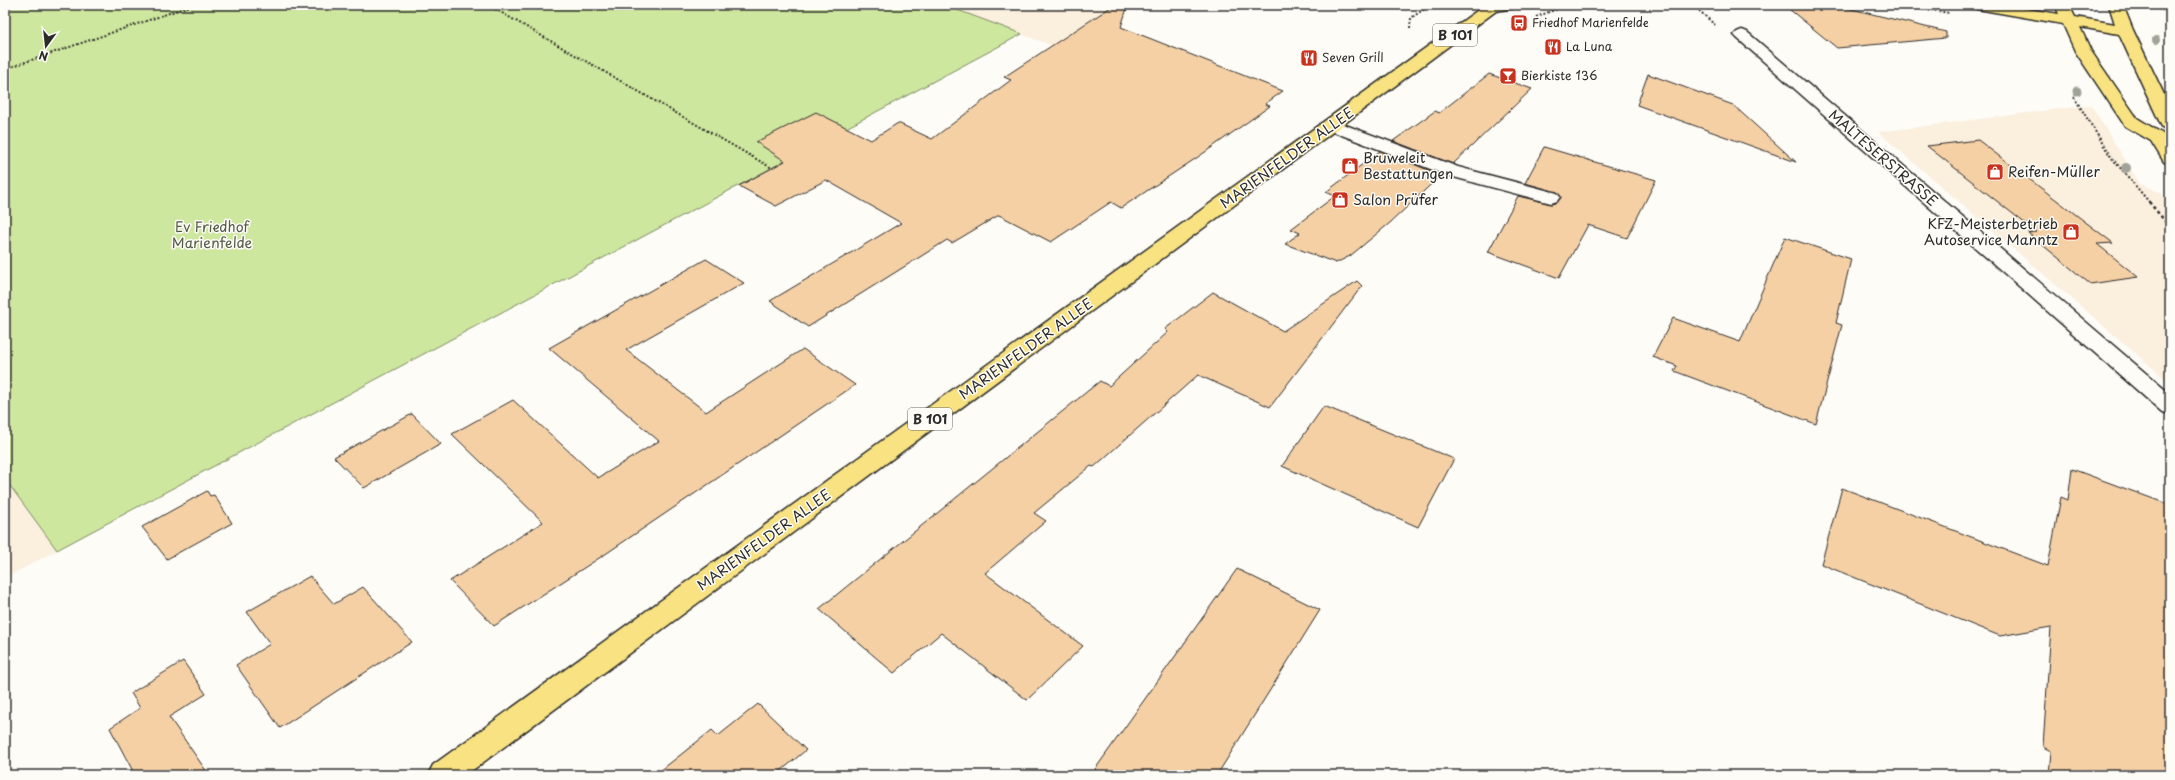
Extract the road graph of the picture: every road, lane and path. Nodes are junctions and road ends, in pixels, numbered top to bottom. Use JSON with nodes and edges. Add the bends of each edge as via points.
{"nodes":[{"id":1,"x":193,"y":5,"type":"edge"},
{"id":2,"x":488,"y":5,"type":"edge"},
{"id":3,"x":1977,"y":5,"type":"edge"},
{"id":4,"x":2062,"y":5,"type":"edge"},
{"id":5,"x":2116,"y":5,"type":"edge"},
{"id":6,"x":1498,"y":6,"type":"edge"},
{"id":7,"x":2158,"y":6,"type":"edge"},
{"id":8,"x":2150,"y":7,"type":"dead end"},
{"id":9,"x":2170,"y":8,"type":"edge"},
{"id":10,"x":2170,"y":12,"type":"edge"},
{"id":11,"x":2068,"y":20,"type":"junction"},
{"id":12,"x":2125,"y":30,"type":"junction"},
{"id":13,"x":1742,"y":35,"type":"dead end"},
{"id":14,"x":5,"y":69,"type":"edge"},
{"id":15,"x":1332,"y":125,"type":"junction"},
{"id":16,"x":2166,"y":130,"type":"edge"},
{"id":17,"x":2170,"y":158,"type":"edge"},
{"id":18,"x":772,"y":168,"type":"dead end"},
{"id":19,"x":1551,"y":197,"type":"dead end"},
{"id":20,"x":2170,"y":406,"type":"edge"},
{"id":21,"x":443,"y":775,"type":"edge"}],
"edges":[{"from":1,"to":14,"type":"path"},
{"from":2,"to":18,"type":"path"},
{"from":3,"to":11,"type":"main road"},
{"from":4,"to":11,"type":"main road"},
{"from":5,"to":12,"type":"main road"},
{"from":6,"to":15,"type":"main road","name":"MARIENFELDER ALLEE","number":"B 101"},
{"from":7,"to":9,"type":"path"},
{"from":8,"to":10,"type":"path"},
{"from":11,"to":12,"type":"main road"},
{"from":11,"to":16,"type":"main road","via":[[2084,51],[2131,122]]},
{"from":12,"to":16,"type":"main road"},
{"from":13,"to":20,"type":"street","name":"MALTESERSTRASSE"},
{"from":15,"to":19,"type":"street","via":[[1452,171]]},
{"from":15,"to":21,"type":"main road","name":"MARIENFELDER ALLEE","number":"B 101"},
{"from":16,"to":17,"type":"main road"}]}
